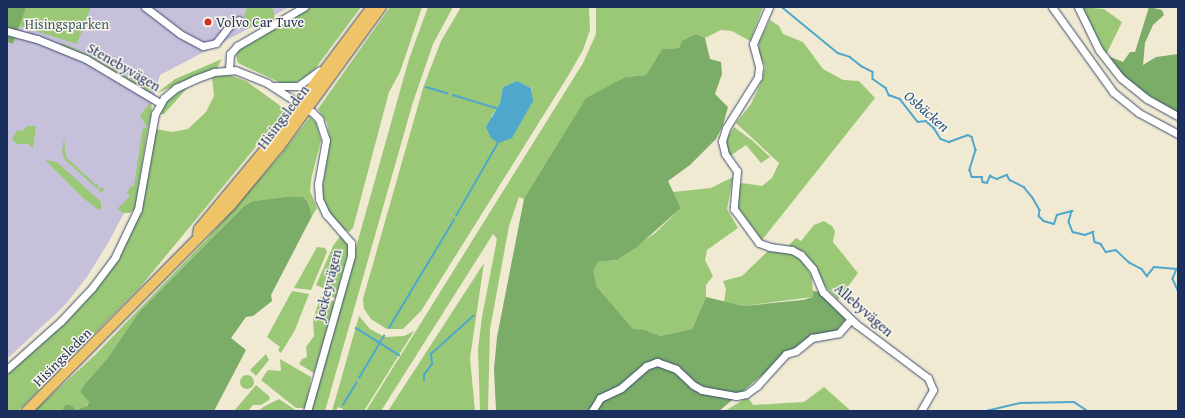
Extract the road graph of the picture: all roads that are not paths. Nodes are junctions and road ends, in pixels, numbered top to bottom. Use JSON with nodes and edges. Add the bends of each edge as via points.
{"nodes":[{"id":1,"x":145,"y":7,"type":"edge"},
{"id":2,"x":304,"y":7,"type":"edge"},
{"id":3,"x":372,"y":7,"type":"edge"},
{"id":4,"x":381,"y":7,"type":"edge"},
{"id":5,"x":769,"y":7,"type":"edge"},
{"id":6,"x":1078,"y":7,"type":"edge"},
{"id":7,"x":1054,"y":8,"type":"edge"},
{"id":8,"x":239,"y":20,"type":"dead end"},
{"id":9,"x":7,"y":31,"type":"edge"},
{"id":10,"x":341,"y":48,"type":"junction"},
{"id":11,"x":229,"y":70,"type":"junction"},
{"id":12,"x":270,"y":85,"type":"junction"},
{"id":13,"x":160,"y":103,"type":"junction"},
{"id":14,"x":304,"y":106,"type":"junction"},
{"id":15,"x":1178,"y":116,"type":"edge"},
{"id":16,"x":1178,"y":134,"type":"edge"},
{"id":17,"x":851,"y":319,"type":"junction"},
{"id":18,"x":7,"y":369,"type":"edge"},
{"id":19,"x":27,"y":411,"type":"edge"},
{"id":20,"x":307,"y":411,"type":"edge"},
{"id":21,"x":592,"y":411,"type":"edge"},
{"id":22,"x":921,"y":411,"type":"edge"}],
"edges":[{"from":1,"to":8,"type":"street","via":[[180,34],[203,46],[216,43],[230,25]]},
{"from":2,"to":11,"type":"street","via":[[237,46],[230,54]]},
{"from":3,"to":10,"type":"highway","name":"Hisingsleden"},
{"from":4,"to":14,"type":"highway","name":"Hisingsleden"},
{"from":5,"to":17,"type":"street","name":"Allebyvägen","via":[[753,45],[759,76],[726,128],[722,141],[725,154],[737,171],[734,209],[741,223],[759,243],[792,250],[801,255],[813,269],[824,292]]},
{"from":6,"to":15,"type":"street","via":[[1093,40],[1112,69],[1134,90]]},
{"from":7,"to":16,"type":"street","via":[[1095,69],[1118,96],[1146,118]]},
{"from":9,"to":13,"type":"street","name":"Stenebyvägen","via":[[37,39],[86,59]]},
{"from":10,"to":12,"type":"street","via":[[306,82],[290,88]]},
{"from":10,"to":14,"type":"highway","name":"Hisingsleden"},
{"from":11,"to":12,"type":"street","name":"Jockeyvägen","via":[[249,73]]},
{"from":11,"to":13,"type":"street","name":"Jockeyvägen","via":[[214,72],[182,84]]},
{"from":12,"to":14,"type":"street","name":"Jockeyvägen"},
{"from":13,"to":18,"type":"street","via":[[152,127],[138,209],[115,257],[92,288],[61,321]]},
{"from":14,"to":19,"type":"highway","name":"Hisingsleden","via":[[199,229],[198,235],[127,312]]},
{"from":14,"to":20,"type":"street","name":"Jockeyvägen","via":[[319,119],[325,133],[318,184],[319,199],[326,214],[349,238],[352,249]]},
{"from":17,"to":21,"type":"street","via":[[839,333],[812,338],[786,354],[757,386],[746,394],[736,396],[702,390],[676,369],[657,362],[646,366],[621,388],[600,398]]},
{"from":17,"to":22,"type":"street","name":"Allebyvägen","via":[[931,382],[932,394]]}]}
